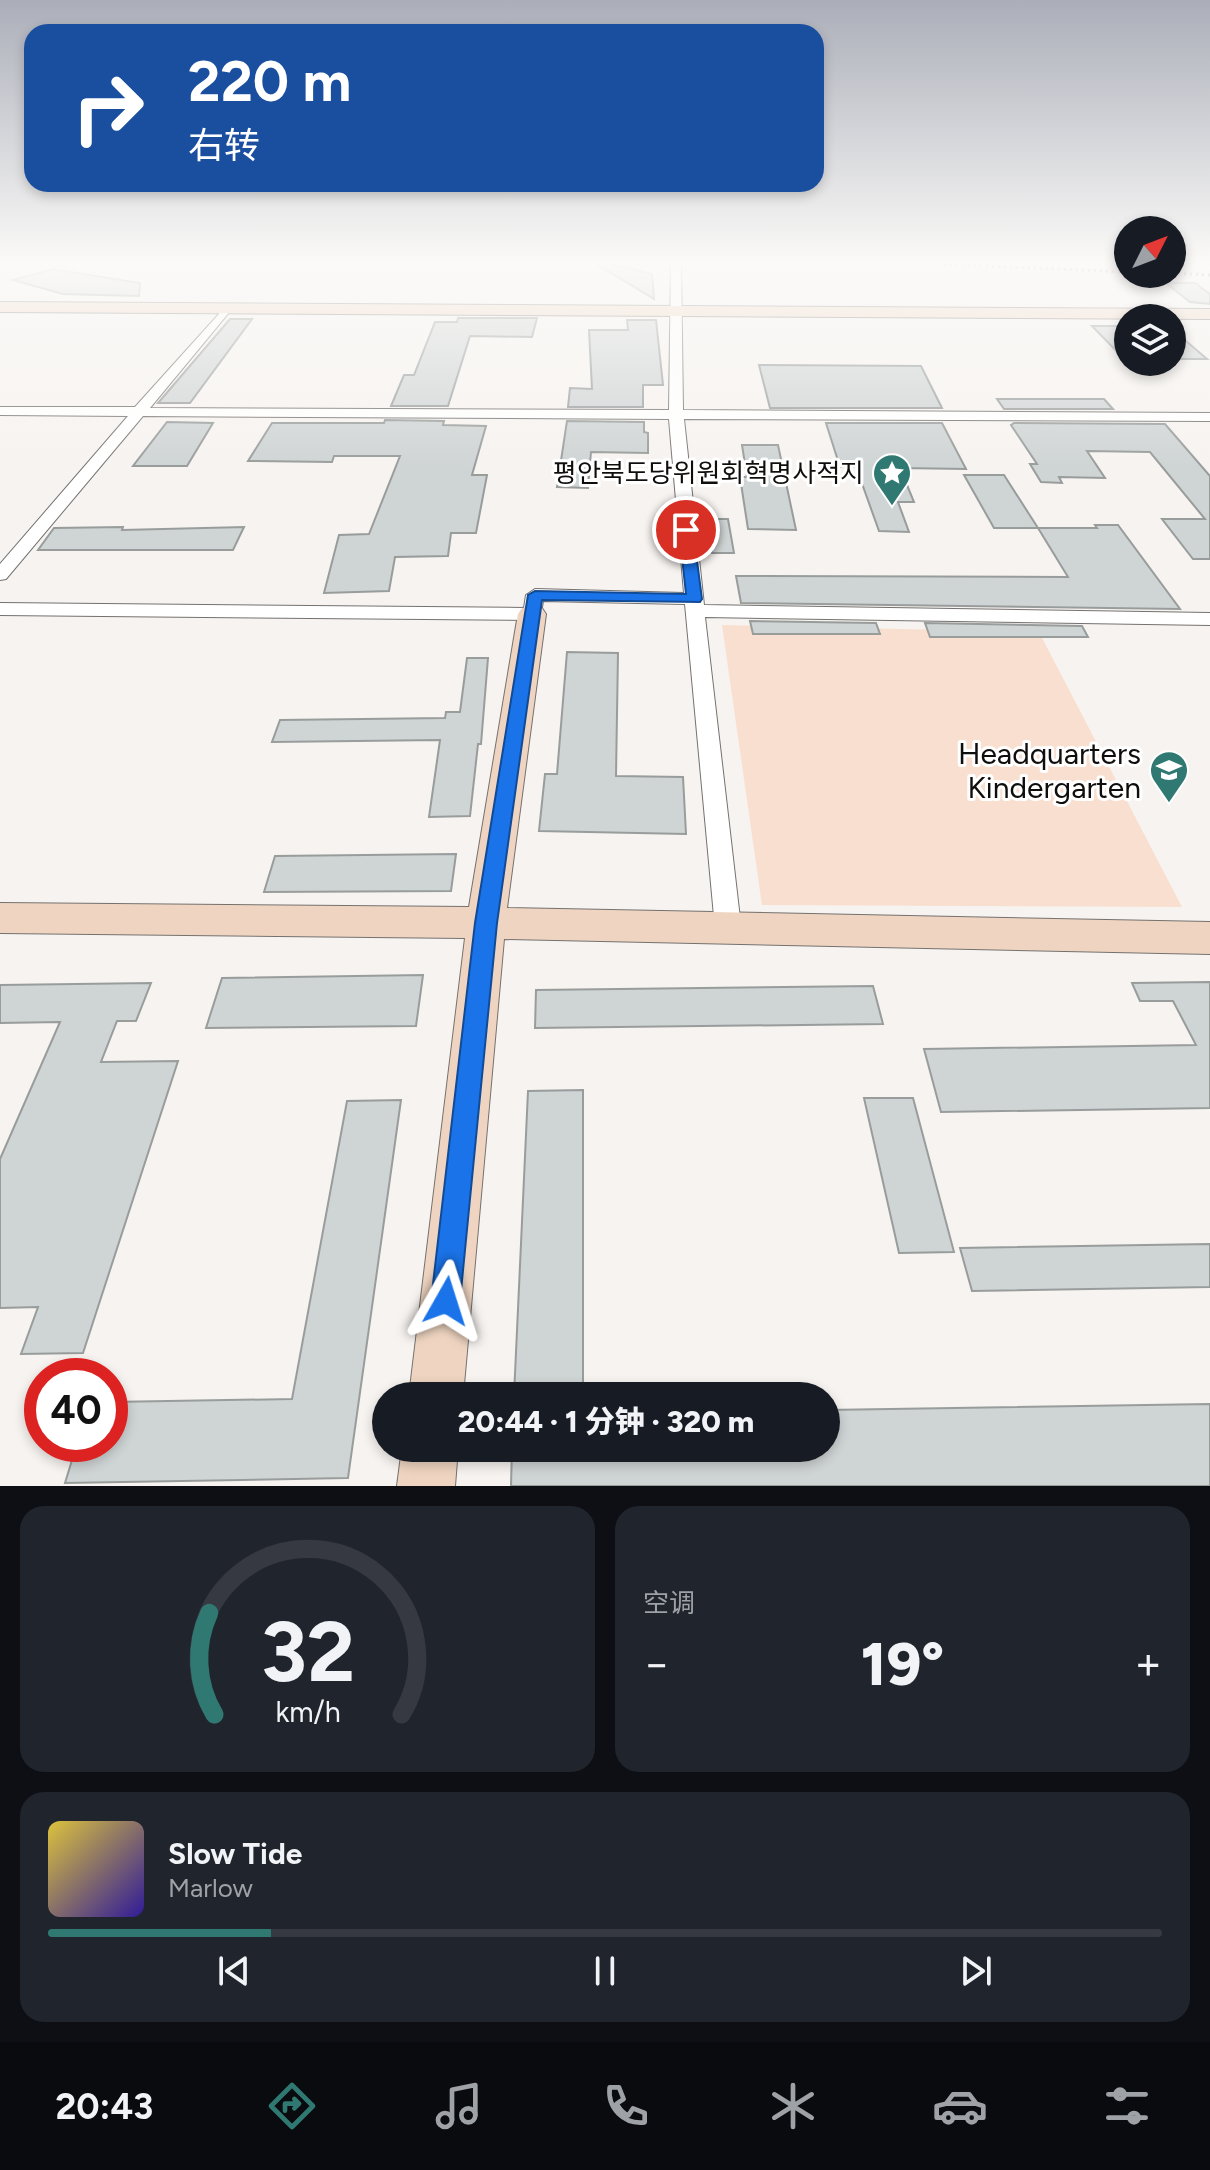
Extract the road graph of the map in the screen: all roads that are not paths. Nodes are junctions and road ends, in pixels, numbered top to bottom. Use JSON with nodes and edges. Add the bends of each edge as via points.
{"nodes":[{"id":1,"x":209,"y":329,"type":"edge"},
{"id":2,"x":676,"y":329,"type":"edge"},
{"id":3,"x":0,"y":411,"type":"edge"},
{"id":4,"x":139,"y":412,"type":"junction"},
{"id":5,"x":676,"y":413,"type":"junction"},
{"id":6,"x":1210,"y":417,"type":"edge"},
{"id":7,"x":0,"y":575,"type":"edge"},
{"id":8,"x":695,"y":605,"type":"junction"},
{"id":9,"x":0,"y":609,"type":"edge"},
{"id":10,"x":532,"y":614,"type":"junction"},
{"id":11,"x":1210,"y":619,"type":"edge"},
{"id":12,"x":0,"y":918,"type":"edge"},
{"id":13,"x":486,"y":923,"type":"junction"},
{"id":14,"x":728,"y":927,"type":"junction"},
{"id":15,"x":1210,"y":938,"type":"edge"},
{"id":16,"x":437,"y":1382,"type":"edge"},
{"id":17,"x":429,"y":1462,"type":"edge"},
{"id":18,"x":426,"y":1486,"type":"edge"}],
"edges":[{"from":1,"to":4,"type":"street"},
{"from":2,"to":5,"type":"street"},
{"from":3,"to":4,"type":"street"},
{"from":4,"to":5,"type":"street"},
{"from":4,"to":7,"type":"street"},
{"from":5,"to":6,"type":"street"},
{"from":5,"to":8,"type":"street"},
{"from":8,"to":10,"type":"street","via":[[535,595]]},
{"from":8,"to":11,"type":"street"},
{"from":8,"to":14,"type":"street"},
{"from":9,"to":10,"type":"street"},
{"from":10,"to":13,"type":"street"},
{"from":12,"to":13,"type":"street"},
{"from":13,"to":14,"type":"street"},
{"from":13,"to":16,"type":"street"},
{"from":14,"to":15,"type":"street"},
{"from":17,"to":18,"type":"street"}]}
